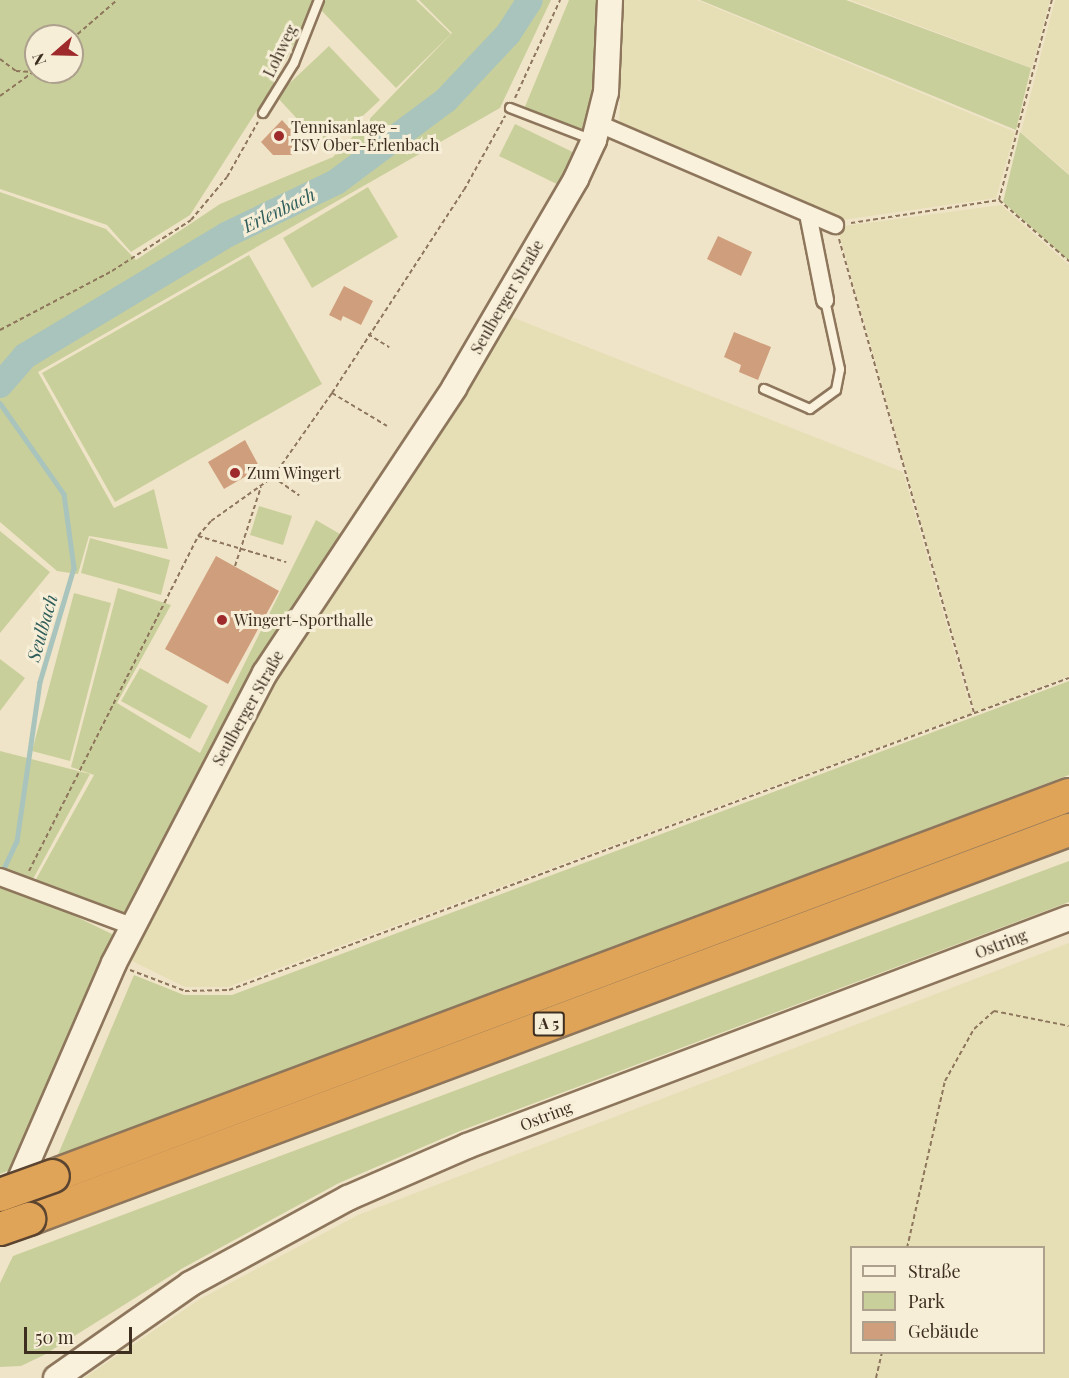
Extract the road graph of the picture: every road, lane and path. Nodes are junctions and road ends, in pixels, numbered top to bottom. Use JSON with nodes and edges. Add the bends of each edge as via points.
{"nodes":[{"id":1,"x":117,"y":0,"type":"edge"},
{"id":2,"x":319,"y":0,"type":"edge"},
{"id":3,"x":560,"y":0,"type":"edge"},
{"id":4,"x":610,"y":0,"type":"edge"},
{"id":5,"x":1052,"y":0,"type":"edge"},
{"id":6,"x":84,"y":29,"type":"edge"},
{"id":7,"x":0,"y":59,"type":"edge"},
{"id":8,"x":24,"y":71,"type":"edge"},
{"id":9,"x":24,"y":79,"type":"edge"},
{"id":10,"x":0,"y":96,"type":"edge"},
{"id":11,"x":510,"y":108,"type":"junction"},
{"id":12,"x":263,"y":113,"type":"joint"},
{"id":13,"x":596,"y":132,"type":"junction"},
{"id":14,"x":999,"y":200,"type":"junction"},
{"id":15,"x":808,"y":214,"type":"junction"},
{"id":16,"x":835,"y":225,"type":"junction"},
{"id":17,"x":1069,"y":261,"type":"edge"},
{"id":18,"x":825,"y":300,"type":"joint"},
{"id":19,"x":0,"y":330,"type":"edge"},
{"id":20,"x":368,"y":334,"type":"junction"},
{"id":21,"x":389,"y":347,"type":"dead end"},
{"id":22,"x":764,"y":389,"type":"dead end"},
{"id":23,"x":332,"y":393,"type":"junction"},
{"id":24,"x":387,"y":426,"type":"dead end"},
{"id":25,"x":273,"y":477,"type":"junction"},
{"id":26,"x":262,"y":486,"type":"junction"},
{"id":27,"x":300,"y":495,"type":"dead end"},
{"id":28,"x":198,"y":536,"type":"junction"},
{"id":29,"x":241,"y":549,"type":"junction"},
{"id":30,"x":286,"y":562,"type":"dead end"},
{"id":31,"x":235,"y":566,"type":"dead end"},
{"id":32,"x":1069,"y":678,"type":"edge"},
{"id":33,"x":974,"y":714,"type":"junction"},
{"id":34,"x":1069,"y":795,"type":"edge"},
{"id":35,"x":1069,"y":830,"type":"edge"},
{"id":36,"x":12,"y":882,"type":"edge"},
{"id":37,"x":1069,"y":918,"type":"edge"},
{"id":38,"x":132,"y":926,"type":"junction"},
{"id":39,"x":124,"y":968,"type":"dead end"},
{"id":40,"x":1069,"y":1026,"type":"edge"},
{"id":41,"x":0,"y":1195,"type":"edge"},
{"id":42,"x":14,"y":1221,"type":"edge"},
{"id":43,"x":0,"y":1229,"type":"edge"},
{"id":44,"x":907,"y":1246,"type":"edge"},
{"id":45,"x":882,"y":1354,"type":"edge"},
{"id":46,"x":54,"y":1376,"type":"edge"},
{"id":47,"x":876,"y":1378,"type":"edge"}],
"edges":[{"from":1,"to":6,"type":"path"},
{"from":2,"to":12,"type":"lane","name":"Lohweg","via":[[294,63]]},
{"from":3,"to":11,"type":"path"},
{"from":4,"to":13,"type":"street","name":"Seulberger Straße","via":[[606,92]]},
{"from":5,"to":14,"type":"path"},
{"from":7,"to":8,"type":"path","via":[[16,71]]},
{"from":9,"to":10,"type":"path"},
{"from":11,"to":13,"type":"lane"},
{"from":11,"to":20,"type":"path","via":[[464,190]]},
{"from":12,"to":19,"type":"path","via":[[227,177],[191,220],[112,271]]},
{"from":13,"to":15,"type":"street"},
{"from":13,"to":38,"type":"street","name":"Seulberger Straße","via":[[576,179],[454,388],[265,673]]},
{"from":14,"to":16,"type":"path"},
{"from":14,"to":17,"type":"path"},
{"from":15,"to":16,"type":"street"},
{"from":15,"to":18,"type":"street"},
{"from":16,"to":33,"type":"path"},
{"from":18,"to":22,"type":"lane","via":[[840,369],[836,390],[810,409]]},
{"from":20,"to":21,"type":"path"},
{"from":20,"to":23,"type":"path"},
{"from":23,"to":24,"type":"path"},
{"from":23,"to":25,"type":"path"},
{"from":25,"to":26,"type":"path"},
{"from":25,"to":27,"type":"path"},
{"from":26,"to":28,"type":"path","via":[[211,521]]},
{"from":26,"to":29,"type":"path"},
{"from":28,"to":29,"type":"path"},
{"from":28,"to":36,"type":"path"},
{"from":29,"to":30,"type":"path"},
{"from":29,"to":31,"type":"path"},
{"from":32,"to":33,"type":"path"},
{"from":33,"to":39,"type":"path","via":[[229,990],[185,991]]},
{"from":34,"to":41,"type":"highway","number":"A 5","bridge":true},
{"from":35,"to":42,"type":"highway","number":"A 5"},
{"from":36,"to":38,"type":"street"},
{"from":37,"to":46,"type":"street","name":"Ostring","via":[[467,1146],[348,1198],[190,1284]]},
{"from":38,"to":42,"type":"street","name":"Seulberger Straße"},
{"from":40,"to":44,"type":"path","via":[[994,1011],[974,1029],[945,1081]]},
{"from":42,"to":43,"type":"highway","number":"A 5","bridge":true},
{"from":45,"to":47,"type":"path"}]}
